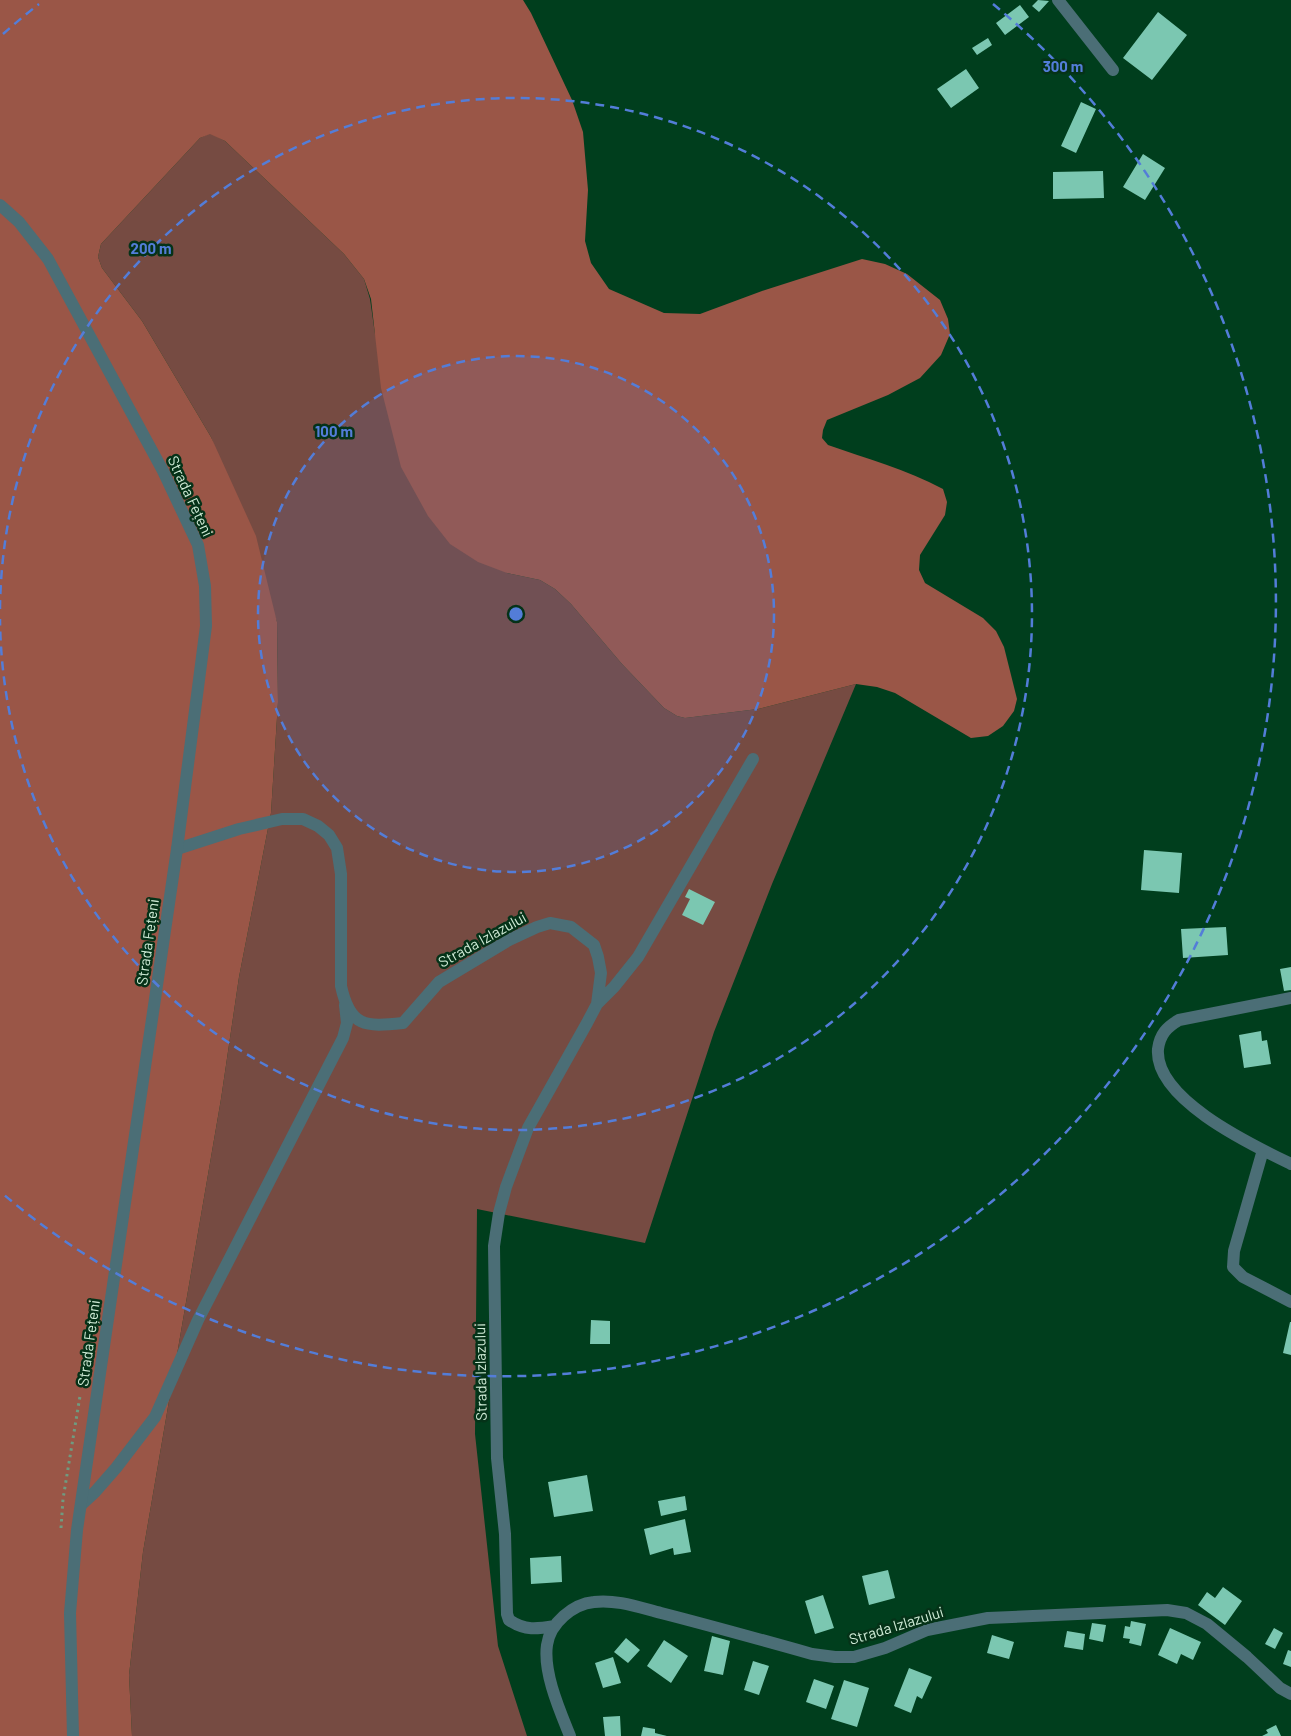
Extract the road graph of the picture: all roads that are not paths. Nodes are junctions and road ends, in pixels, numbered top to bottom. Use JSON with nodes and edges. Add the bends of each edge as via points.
{"nodes":[{"id":1,"x":1058,"y":0,"type":"edge"},
{"id":2,"x":1114,"y":70,"type":"dead end"},
{"id":3,"x":0,"y":205,"type":"edge"},
{"id":4,"x":753,"y":759,"type":"dead end"},
{"id":5,"x":177,"y":849,"type":"junction"},
{"id":6,"x":1291,"y":998,"type":"edge"},
{"id":7,"x":597,"y":1004,"type":"junction"},
{"id":8,"x":345,"y":1005,"type":"junction"},
{"id":9,"x":1262,"y":1150,"type":"junction"},
{"id":10,"x":1291,"y":1164,"type":"edge"},
{"id":11,"x":1291,"y":1302,"type":"edge"},
{"id":12,"x":81,"y":1505,"type":"junction"},
{"id":13,"x":555,"y":1626,"type":"junction"},
{"id":14,"x":1291,"y":1694,"type":"edge"},
{"id":15,"x":73,"y":1736,"type":"edge"},
{"id":16,"x":570,"y":1736,"type":"edge"}],
"edges":[{"from":1,"to":2,"type":"street"},
{"from":3,"to":5,"type":"street","name":"Strada Fețeni","via":[[19,222],[48,259],[163,471],[198,545],[205,586],[206,626]]},
{"from":4,"to":7,"type":"street","via":[[638,957]]},
{"from":5,"to":8,"type":"street","via":[[282,819],[303,819],[329,835],[337,848],[341,874],[341,986]]},
{"from":5,"to":12,"type":"street","name":"Strada Fețeni"},
{"from":6,"to":9,"type":"street","via":[[1179,1020],[1167,1026],[1159,1039],[1158,1057],[1164,1076],[1178,1094],[1233,1134]]},
{"from":7,"to":8,"type":"street","name":"Strada Izlazului","via":[[601,972],[594,944],[571,927],[550,923],[509,940],[439,982],[403,1022],[370,1025],[356,1020]]},
{"from":7,"to":13,"type":"street","name":"Strada Izlazului","via":[[528,1128],[506,1187],[494,1246],[497,1458],[505,1534],[507,1614],[510,1620],[524,1628],[534,1630]]},
{"from":8,"to":12,"type":"street","via":[[347,1023],[326,1073],[214,1287],[155,1417],[96,1492]]},
{"from":9,"to":10,"type":"street"},
{"from":9,"to":11,"type":"street","via":[[1234,1251],[1233,1267],[1243,1278]]},
{"from":12,"to":15,"type":"street","name":"Strada Fețeni","via":[[70,1613]]},
{"from":13,"to":14,"type":"street","name":"Strada Izlazului","via":[[565,1614],[580,1606],[610,1602],[702,1623],[812,1654],[854,1657],[927,1630],[988,1618],[1167,1610],[1186,1613],[1206,1624]]},
{"from":13,"to":16,"type":"street","via":[[546,1646],[548,1670],[553,1695]]}]}
